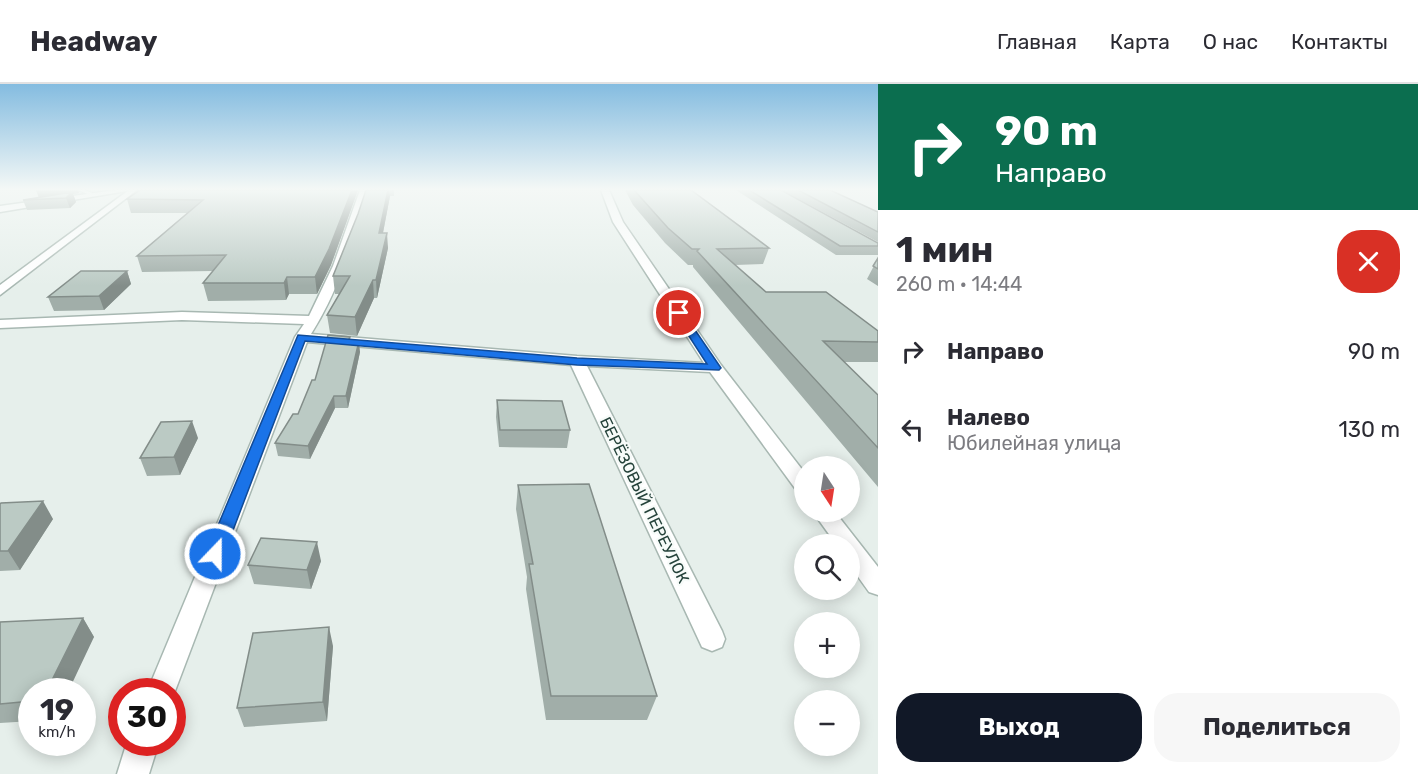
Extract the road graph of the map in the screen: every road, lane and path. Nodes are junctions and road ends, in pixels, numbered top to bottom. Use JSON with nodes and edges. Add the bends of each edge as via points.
{"nodes":[{"id":1,"x":89,"y":222,"type":"edge"},
{"id":2,"x":354,"y":222,"type":"edge"},
{"id":3,"x":618,"y":222,"type":"edge"},
{"id":4,"x":0,"y":291,"type":"edge"},
{"id":5,"x":314,"y":320,"type":"junction"},
{"id":6,"x":0,"y":324,"type":"edge"},
{"id":7,"x":302,"y":337,"type":"junction"},
{"id":8,"x":577,"y":361,"type":"junction"},
{"id":9,"x":715,"y":368,"type":"junction"},
{"id":10,"x":794,"y":473,"type":"edge"},
{"id":11,"x":831,"y":522,"type":"edge"},
{"id":12,"x":840,"y":534,"type":"edge"},
{"id":13,"x":860,"y":561,"type":"edge"},
{"id":14,"x":878,"y":585,"type":"edge"},
{"id":15,"x":712,"y":639,"type":"dead end"},
{"id":16,"x":166,"y":678,"type":"edge"},
{"id":17,"x":139,"y":756,"type":"edge"},
{"id":18,"x":134,"y":774,"type":"edge"}],
"edges":[{"from":1,"to":4,"type":"street"},
{"from":2,"to":5,"type":"street","via":[[342,264]]},
{"from":3,"to":9,"type":"street"},
{"from":5,"to":6,"type":"street","via":[[182,316]]},
{"from":5,"to":7,"type":"street"},
{"from":7,"to":8,"type":"street"},
{"from":7,"to":16,"type":"street"},
{"from":8,"to":9,"type":"street"},
{"from":8,"to":15,"type":"street","name":"БЕРЁЗОВЫЙ ПЕРЕУЛОК"},
{"from":9,"to":10,"type":"street"},
{"from":11,"to":12,"type":"street"},
{"from":13,"to":14,"type":"street"},
{"from":17,"to":18,"type":"street"}]}
